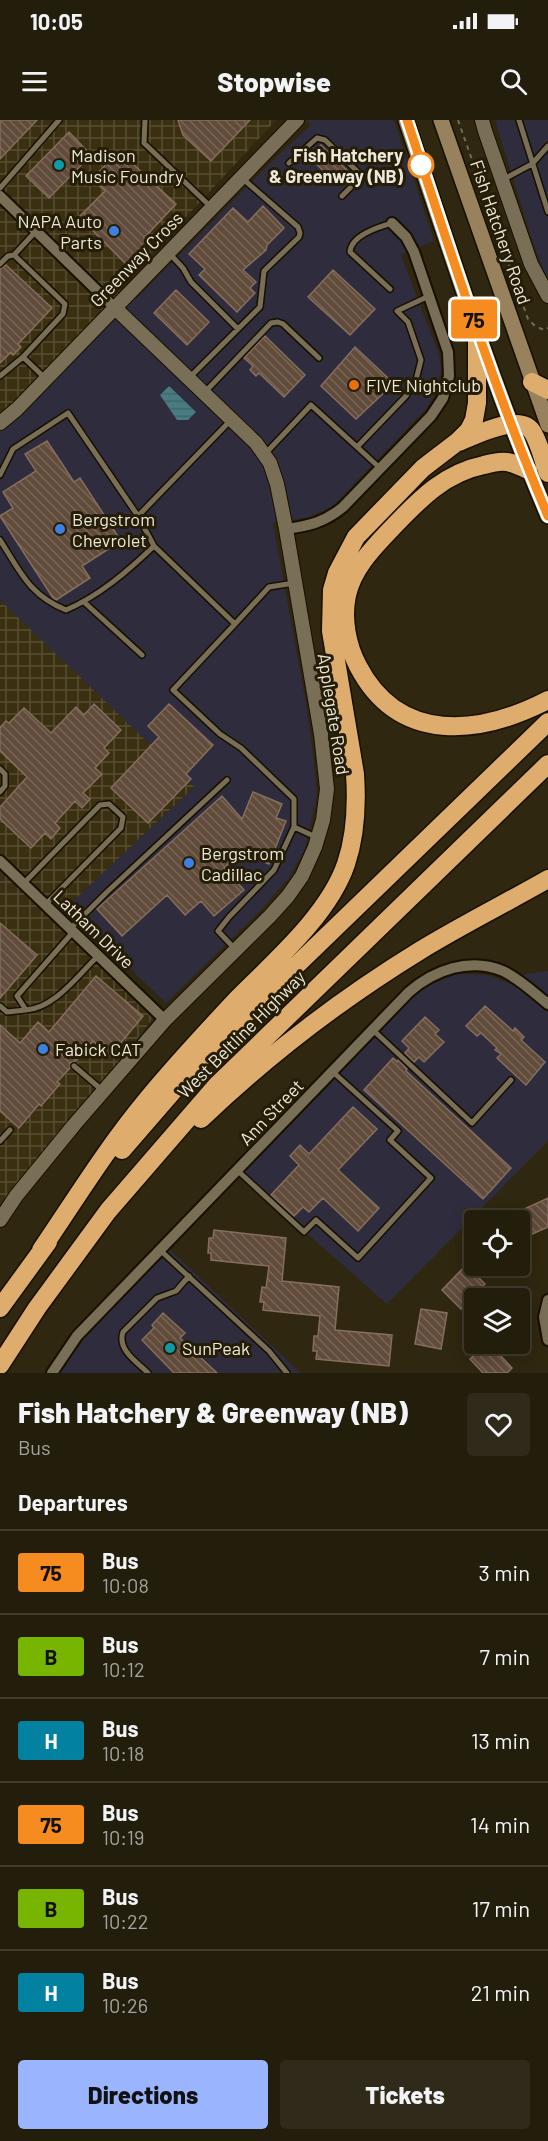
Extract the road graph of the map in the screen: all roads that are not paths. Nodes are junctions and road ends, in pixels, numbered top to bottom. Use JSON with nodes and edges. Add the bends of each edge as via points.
{"nodes":[{"id":1,"x":59,"y":120,"type":"edge"},
{"id":2,"x":145,"y":120,"type":"edge"},
{"id":3,"x":297,"y":120,"type":"edge"},
{"id":4,"x":401,"y":120,"type":"edge"},
{"id":5,"x":406,"y":120,"type":"edge"},
{"id":6,"x":441,"y":120,"type":"edge"},
{"id":7,"x":483,"y":120,"type":"edge"},
{"id":8,"x":519,"y":120,"type":"edge"},
{"id":9,"x":412,"y":137,"type":"junction"},
{"id":10,"x":548,"y":146,"type":"edge"},
{"id":11,"x":289,"y":164,"type":"dead end"},
{"id":12,"x":532,"y":164,"type":"junction"},
{"id":13,"x":240,"y":177,"type":"junction"},
{"id":14,"x":502,"y":180,"type":"junction"},
{"id":15,"x":0,"y":188,"type":"edge"},
{"id":16,"x":0,"y":196,"type":"edge"},
{"id":17,"x":342,"y":196,"type":"dead end"},
{"id":18,"x":211,"y":207,"type":"junction"},
{"id":19,"x":548,"y":212,"type":"edge"},
{"id":20,"x":392,"y":223,"type":"joint"},
{"id":21,"x":36,"y":231,"type":"junction"},
{"id":22,"x":168,"y":252,"type":"junction"},
{"id":23,"x":14,"y":255,"type":"junction"},
{"id":24,"x":0,"y":264,"type":"edge"},
{"id":25,"x":390,"y":289,"type":"dead end"},
{"id":26,"x":431,"y":296,"type":"junction"},
{"id":27,"x":548,"y":296,"type":"edge"},
{"id":28,"x":114,"y":307,"type":"junction"},
{"id":29,"x":238,"y":329,"type":"junction"},
{"id":30,"x":477,"y":329,"type":"junction"},
{"id":31,"x":23,"y":357,"type":"junction"},
{"id":32,"x":319,"y":358,"type":"dead end"},
{"id":33,"x":0,"y":376,"type":"edge"},
{"id":34,"x":46,"y":379,"type":"junction"},
{"id":35,"x":188,"y":379,"type":"junction"},
{"id":36,"x":540,"y":386,"type":"edge"},
{"id":37,"x":203,"y":393,"type":"junction"},
{"id":38,"x":231,"y":420,"type":"junction"},
{"id":39,"x":0,"y":423,"type":"edge"},
{"id":40,"x":511,"y":423,"type":"junction"},
{"id":41,"x":548,"y":425,"type":"edge"},
{"id":42,"x":458,"y":442,"type":"junction"},
{"id":43,"x":357,"y":447,"type":"junction"},
{"id":44,"x":264,"y":455,"type":"junction"},
{"id":45,"x":381,"y":470,"type":"junction"},
{"id":46,"x":528,"y":470,"type":"junction"},
{"id":47,"x":548,"y":473,"type":"edge"},
{"id":48,"x":0,"y":474,"type":"edge"},
{"id":49,"x":138,"y":516,"type":"junction"},
{"id":50,"x":548,"y":516,"type":"edge"},
{"id":51,"x":286,"y":529,"type":"junction"},
{"id":52,"x":0,"y":540,"type":"edge"},
{"id":53,"x":154,"y":546,"type":"junction"},
{"id":54,"x":294,"y":583,"type":"junction"},
{"id":55,"x":84,"y":602,"type":"junction"},
{"id":56,"x":235,"y":624,"type":"junction"},
{"id":57,"x":142,"y":656,"type":"dead end"},
{"id":58,"x":548,"y":700,"type":"edge"},
{"id":59,"x":548,"y":722,"type":"edge"},
{"id":60,"x":548,"y":764,"type":"edge"},
{"id":61,"x":0,"y":769,"type":"edge"},
{"id":62,"x":227,"y":780,"type":"dead end"},
{"id":63,"x":0,"y":792,"type":"edge"},
{"id":64,"x":294,"y":827,"type":"junction"},
{"id":65,"x":318,"y":838,"type":"junction"},
{"id":66,"x":0,"y":861,"type":"edge"},
{"id":67,"x":548,"y":879,"type":"edge"},
{"id":68,"x":23,"y":884,"type":"junction"},
{"id":69,"x":548,"y":885,"type":"edge"},
{"id":70,"x":45,"y":905,"type":"junction"},
{"id":71,"x":492,"y":911,"type":"junction"},
{"id":72,"x":71,"y":930,"type":"junction"},
{"id":73,"x":236,"y":950,"type":"junction"},
{"id":74,"x":94,"y":960,"type":"junction"},
{"id":75,"x":548,"y":1004,"type":"edge"},
{"id":76,"x":0,"y":1006,"type":"edge"},
{"id":77,"x":26,"y":1010,"type":"junction"},
{"id":78,"x":165,"y":1020,"type":"junction"},
{"id":79,"x":373,"y":1030,"type":"junction"},
{"id":80,"x":74,"y":1066,"type":"dead end"},
{"id":81,"x":333,"y":1072,"type":"junction"},
{"id":82,"x":512,"y":1080,"type":"dead end"},
{"id":83,"x":103,"y":1091,"type":"junction"},
{"id":84,"x":10,"y":1130,"type":"dead end"},
{"id":85,"x":0,"y":1142,"type":"edge"},
{"id":86,"x":237,"y":1170,"type":"junction"},
{"id":87,"x":108,"y":1211,"type":"junction"},
{"id":88,"x":1,"y":1215,"type":"edge"},
{"id":89,"x":41,"y":1250,"type":"junction"},
{"id":90,"x":160,"y":1250,"type":"junction"},
{"id":91,"x":189,"y":1276,"type":"junction"},
{"id":92,"x":548,"y":1300,"type":"edge"},
{"id":93,"x":0,"y":1308,"type":"edge"},
{"id":94,"x":548,"y":1340,"type":"edge"},
{"id":95,"x":0,"y":1365,"type":"edge"},
{"id":96,"x":52,"y":1373,"type":"edge"},
{"id":97,"x":148,"y":1373,"type":"edge"},
{"id":98,"x":287,"y":1373,"type":"edge"}],
"edges":[{"from":1,"to":15,"type":"lane"},
{"from":2,"to":18,"type":"lane","via":[[144,143]]},
{"from":3,"to":13,"type":"street","name":"Greenway Cross"},
{"from":4,"to":9,"type":"main road"},
{"from":5,"to":9,"type":"main road"},
{"from":6,"to":36,"type":"main road","name":"Fish Hatchery Road"},
{"from":7,"to":14,"type":"street"},
{"from":8,"to":12,"type":"lane"},
{"from":9,"to":30,"type":"main road"},
{"from":10,"to":12,"type":"lane"},
{"from":11,"to":17,"type":"lane","via":[[310,142],[321,137],[362,176]]},
{"from":12,"to":14,"type":"lane"},
{"from":12,"to":19,"type":"lane"},
{"from":13,"to":18,"type":"street","name":"Greenway Cross"},
{"from":13,"to":29,"type":"lane","via":[[300,232],[264,271],[261,307]]},
{"from":14,"to":27,"type":"street","via":[[531,264]]},
{"from":16,"to":21,"type":"street"},
{"from":18,"to":22,"type":"street","name":"Greenway Cross"},
{"from":20,"to":25,"type":"lane","via":[[372,229],[350,247],[350,252]]},
{"from":20,"to":26,"type":"street","via":[[406,237]]},
{"from":21,"to":23,"type":"lane"},
{"from":21,"to":28,"type":"street"},
{"from":22,"to":28,"type":"street","name":"Greenway Cross"},
{"from":22,"to":29,"type":"lane","via":[[190,282]]},
{"from":23,"to":24,"type":"lane"},
{"from":23,"to":31,"type":"lane","via":[[65,304],[63,314]]},
{"from":26,"to":43,"type":"lane","via":[[398,311],[408,322],[421,360],[412,389]]},
{"from":26,"to":45,"type":"street","via":[[448,352],[449,376],[443,398]]},
{"from":28,"to":34,"type":"street","name":"Greenway Cross"},
{"from":28,"to":35,"type":"street","name":"Applegate Road"},
{"from":29,"to":35,"type":"lane"},
{"from":30,"to":40,"type":"main road"},
{"from":30,"to":42,"type":"highway","via":[[477,403],[474,420]]},
{"from":31,"to":33,"type":"lane"},
{"from":31,"to":34,"type":"lane"},
{"from":32,"to":37,"type":"lane","via":[[283,324],[272,323]]},
{"from":34,"to":39,"type":"street","name":"Greenway Cross"},
{"from":35,"to":37,"type":"street","name":"Applegate Road"},
{"from":36,"to":41,"type":"main road","name":"Fish Hatchery Road"},
{"from":37,"to":38,"type":"street","name":"Applegate Road"},
{"from":38,"to":44,"type":"street","name":"Applegate Road"},
{"from":38,"to":49,"type":"lane"},
{"from":40,"to":42,"type":"highway"},
{"from":40,"to":46,"type":"main road"},
{"from":40,"to":47,"type":"highway","via":[[532,431]]},
{"from":42,"to":89,"type":"highway","via":[[423,468],[356,537],[332,590],[332,631],[357,797],[342,872],[315,918],[206,1031],[145,1102]]},
{"from":43,"to":44,"type":"lane","via":[[311,405]]},
{"from":43,"to":45,"type":"lane"},
{"from":44,"to":51,"type":"street","name":"Applegate Road","via":[[277,484]]},
{"from":45,"to":51,"type":"street","via":[[329,519]]},
{"from":46,"to":50,"type":"main road"},
{"from":46,"to":58,"type":"highway","via":[[507,462],[474,466],[443,480],[428,492],[363,560],[347,596],[345,618],[353,656],[373,690],[417,720],[447,728],[468,727],[512,717]]},
{"from":48,"to":49,"type":"lane","via":[[13,449],[68,413]]},
{"from":49,"to":53,"type":"lane"},
{"from":51,"to":54,"type":"street","name":"Applegate Road"},
{"from":52,"to":55,"type":"lane","via":[[40,597],[66,610]]},
{"from":53,"to":55,"type":"lane"},
{"from":53,"to":56,"type":"lane"},
{"from":54,"to":56,"type":"lane","via":[[269,587]]},
{"from":54,"to":65,"type":"street","name":"Applegate Road","via":[[327,789]]},
{"from":55,"to":57,"type":"lane"},
{"from":56,"to":64,"type":"lane","via":[[173,690],[294,799]]},
{"from":59,"to":89,"type":"highway","name":"West Beltline Highway","via":[[199,1061]]},
{"from":60,"to":87,"type":"highway","name":"West Beltline Highway","via":[[217,1085]]},
{"from":61,"to":63,"type":"lane","via":[[5,774],[5,786]]},
{"from":62,"to":72,"type":"lane","via":[[106,892]]},
{"from":64,"to":65,"type":"lane"},
{"from":64,"to":73,"type":"lane","via":[[274,870],[218,931]]},
{"from":65,"to":73,"type":"street","name":"Applegate Road","via":[[302,876],[288,896]]},
{"from":66,"to":68,"type":"street","name":"Latham Drive"},
{"from":67,"to":71,"type":"highway"},
{"from":68,"to":70,"type":"street","name":"Latham Drive"},
{"from":68,"to":70,"type":"lane","via":[[100,805],[109,804],[123,817],[121,828]]},
{"from":69,"to":71,"type":"highway"},
{"from":70,"to":72,"type":"street","name":"Latham Drive"},
{"from":71,"to":87,"type":"highway","via":[[396,966],[300,1032],[211,1109]]},
{"from":72,"to":74,"type":"street","name":"Latham Drive"},
{"from":72,"to":77,"type":"lane","via":[[17,996]]},
{"from":73,"to":78,"type":"street","name":"Applegate Road"},
{"from":74,"to":77,"type":"lane","via":[[52,999]]},
{"from":74,"to":78,"type":"street","name":"Latham Drive"},
{"from":75,"to":79,"type":"street","name":"Ann Street","via":[[502,971],[474,965],[455,967],[422,981]]},
{"from":76,"to":77,"type":"lane","via":[[7,1012]]},
{"from":78,"to":83,"type":"street","name":"Applegate Road"},
{"from":79,"to":81,"type":"street","name":"Ann Street"},
{"from":79,"to":82,"type":"lane","via":[[472,1123]]},
{"from":80,"to":83,"type":"lane"},
{"from":81,"to":86,"type":"street","name":"Ann Street"},
{"from":81,"to":86,"type":"lane","via":[[398,1131],[390,1140],[431,1178],[358,1258],[316,1220],[304,1232]]},
{"from":83,"to":88,"type":"street","name":"Applegate Road"},
{"from":84,"to":85,"type":"lane"},
{"from":86,"to":90,"type":"street","name":"Ann Street"},
{"from":87,"to":95,"type":"highway","name":"West Beltline Highway"},
{"from":89,"to":93,"type":"highway","name":"West Beltline Highway"},
{"from":90,"to":91,"type":"lane"},
{"from":90,"to":96,"type":"street","name":"Ann Street","via":[[77,1336]]},
{"from":91,"to":97,"type":"lane","via":[[176,1291],[157,1298],[123,1332],[125,1351]]},
{"from":91,"to":98,"type":"lane"},
{"from":92,"to":94,"type":"street","via":[[544,1317]]}]}
